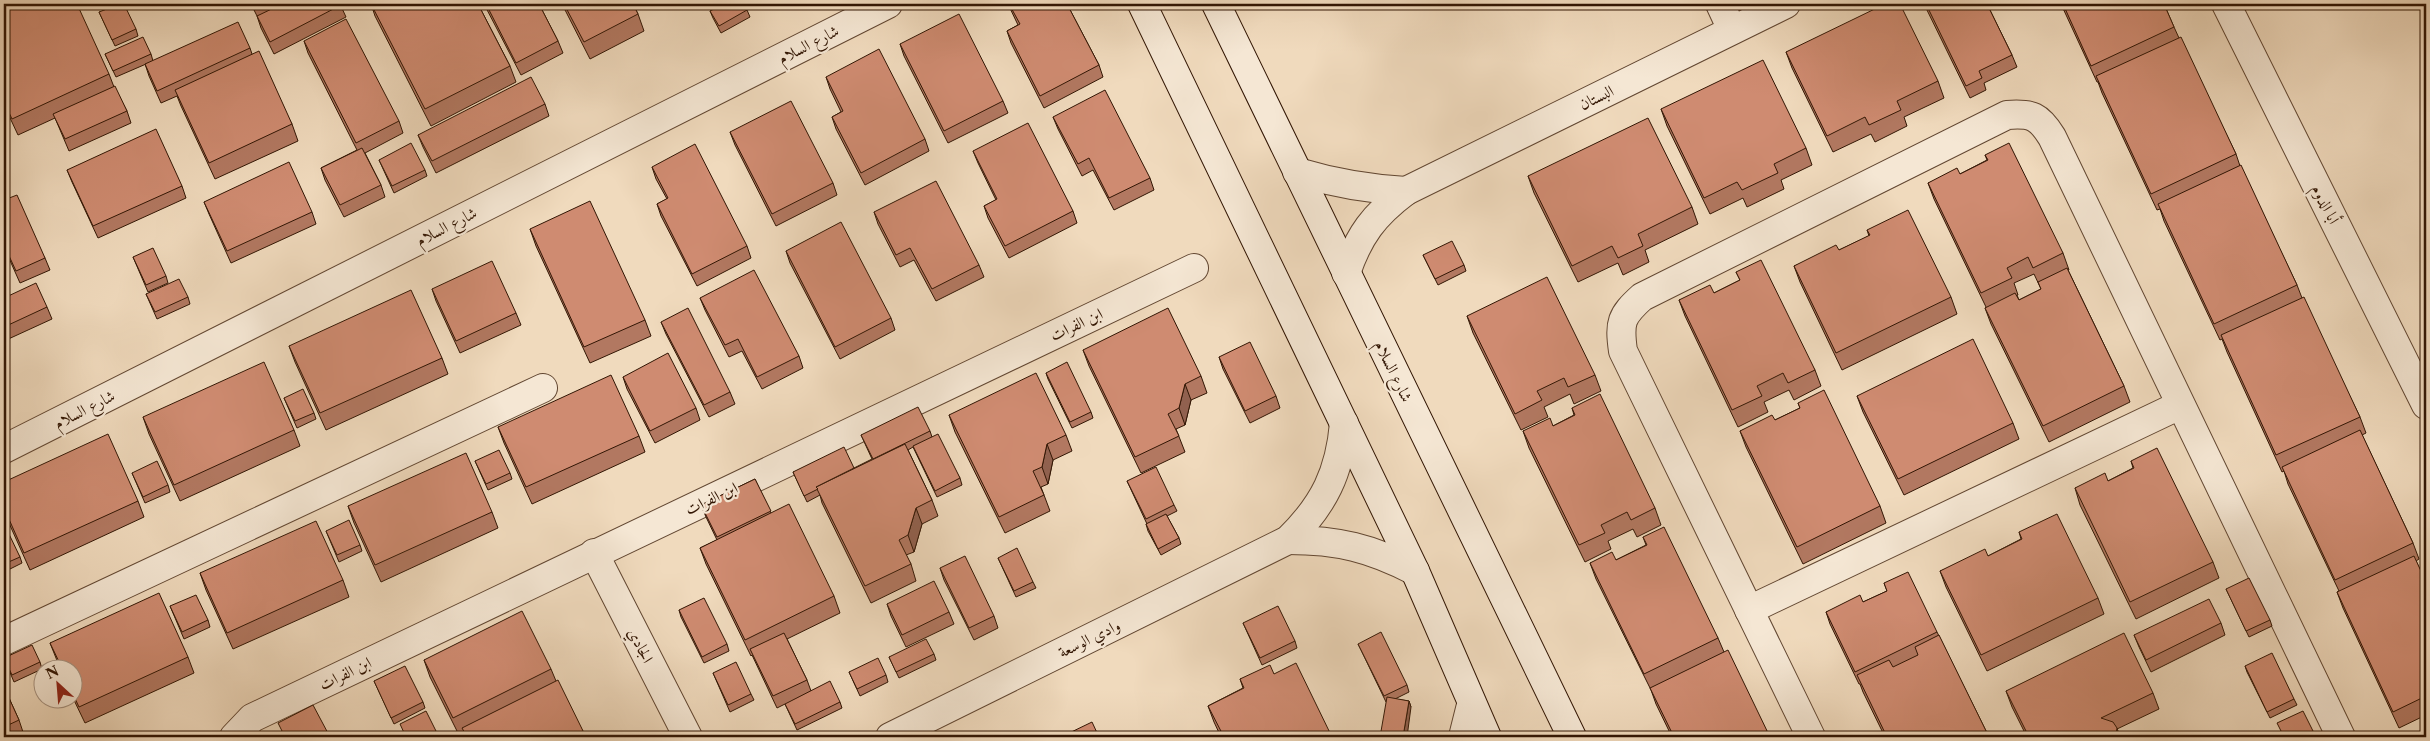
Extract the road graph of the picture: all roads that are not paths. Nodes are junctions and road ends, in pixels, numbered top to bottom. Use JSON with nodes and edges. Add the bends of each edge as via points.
{"nodes":[{"id":1,"x":888,"y":4,"type":"edge"},
{"id":2,"x":1142,"y":4,"type":"edge"},
{"id":3,"x":1216,"y":4,"type":"edge"},
{"id":4,"x":1720,"y":4,"type":"edge"},
{"id":5,"x":1786,"y":4,"type":"edge"},
{"id":6,"x":2226,"y":4,"type":"edge"},
{"id":7,"x":1732,"y":30,"type":"junction"},
{"id":8,"x":1297,"y":172,"type":"junction"},
{"id":9,"x":1406,"y":191,"type":"junction"},
{"id":10,"x":1194,"y":268,"type":"dead end"},
{"id":11,"x":1346,"y":273,"type":"junction"},
{"id":12,"x":543,"y":388,"type":"dead end"},
{"id":13,"x":2426,"y":404,"type":"edge"},
{"id":14,"x":2180,"y":405,"type":"junction"},
{"id":15,"x":1344,"y":423,"type":"junction"},
{"id":16,"x":4,"y":449,"type":"edge"},
{"id":17,"x":1288,"y":540,"type":"junction"},
{"id":18,"x":594,"y":554,"type":"junction"},
{"id":19,"x":1415,"y":571,"type":"junction"},
{"id":20,"x":1749,"y":610,"type":"junction"},
{"id":21,"x":4,"y":642,"type":"edge"},
{"id":22,"x":1471,"y":706,"type":"junction"},
{"id":23,"x":234,"y":737,"type":"edge"},
{"id":24,"x":688,"y":737,"type":"edge"},
{"id":25,"x":890,"y":737,"type":"edge"},
{"id":26,"x":1463,"y":737,"type":"edge"},
{"id":27,"x":1487,"y":737,"type":"edge"},
{"id":28,"x":1572,"y":737,"type":"edge"},
{"id":29,"x":1811,"y":737,"type":"edge"},
{"id":30,"x":2341,"y":737,"type":"edge"}],
"edges":[{"from":1,"to":16,"type":"street","name":"شارع السلام"},
{"from":2,"to":15,"type":"street"},
{"from":3,"to":8,"type":"street","name":"شارع السلام"},
{"from":4,"to":7,"type":"street"},
{"from":5,"to":7,"type":"street","name":"البستان"},
{"from":6,"to":13,"type":"street","name":"أبا الدوم"},
{"from":7,"to":9,"type":"street","name":"البستان"},
{"from":8,"to":9,"type":"street","name":"البستان","via":[[1332,183]]},
{"from":8,"to":11,"type":"street","name":"شارع السلام"},
{"from":9,"to":11,"type":"street","name":"البستان","via":[[1385,206],[1368,226]]},
{"from":10,"to":18,"type":"street","name":"ابن الفرات"},
{"from":11,"to":28,"type":"street","name":"شارع السلام"},
{"from":12,"to":21,"type":"street"},
{"from":14,"to":20,"type":"street"},
{"from":14,"to":20,"type":"street","via":[[2052,137],[2042,121],[2025,113],[2007,115],[1642,296],[1624,312],[1620,331],[1623,351]]},
{"from":14,"to":30,"type":"street"},
{"from":15,"to":17,"type":"street","name":"وادي الوسعة","via":[[1340,453],[1328,489],[1309,519]]},
{"from":15,"to":19,"type":"street"},
{"from":17,"to":19,"type":"street","name":"وادي الوسعة","via":[[1322,540],[1355,545]]},
{"from":17,"to":25,"type":"street","name":"وادي الوسعة"},
{"from":18,"to":23,"type":"street","name":"ابن الفرات","via":[[252,718]]},
{"from":18,"to":24,"type":"street","name":"الجادي"},
{"from":19,"to":22,"type":"street"},
{"from":20,"to":29,"type":"street"},
{"from":22,"to":26,"type":"street"},
{"from":22,"to":27,"type":"street"}]}
